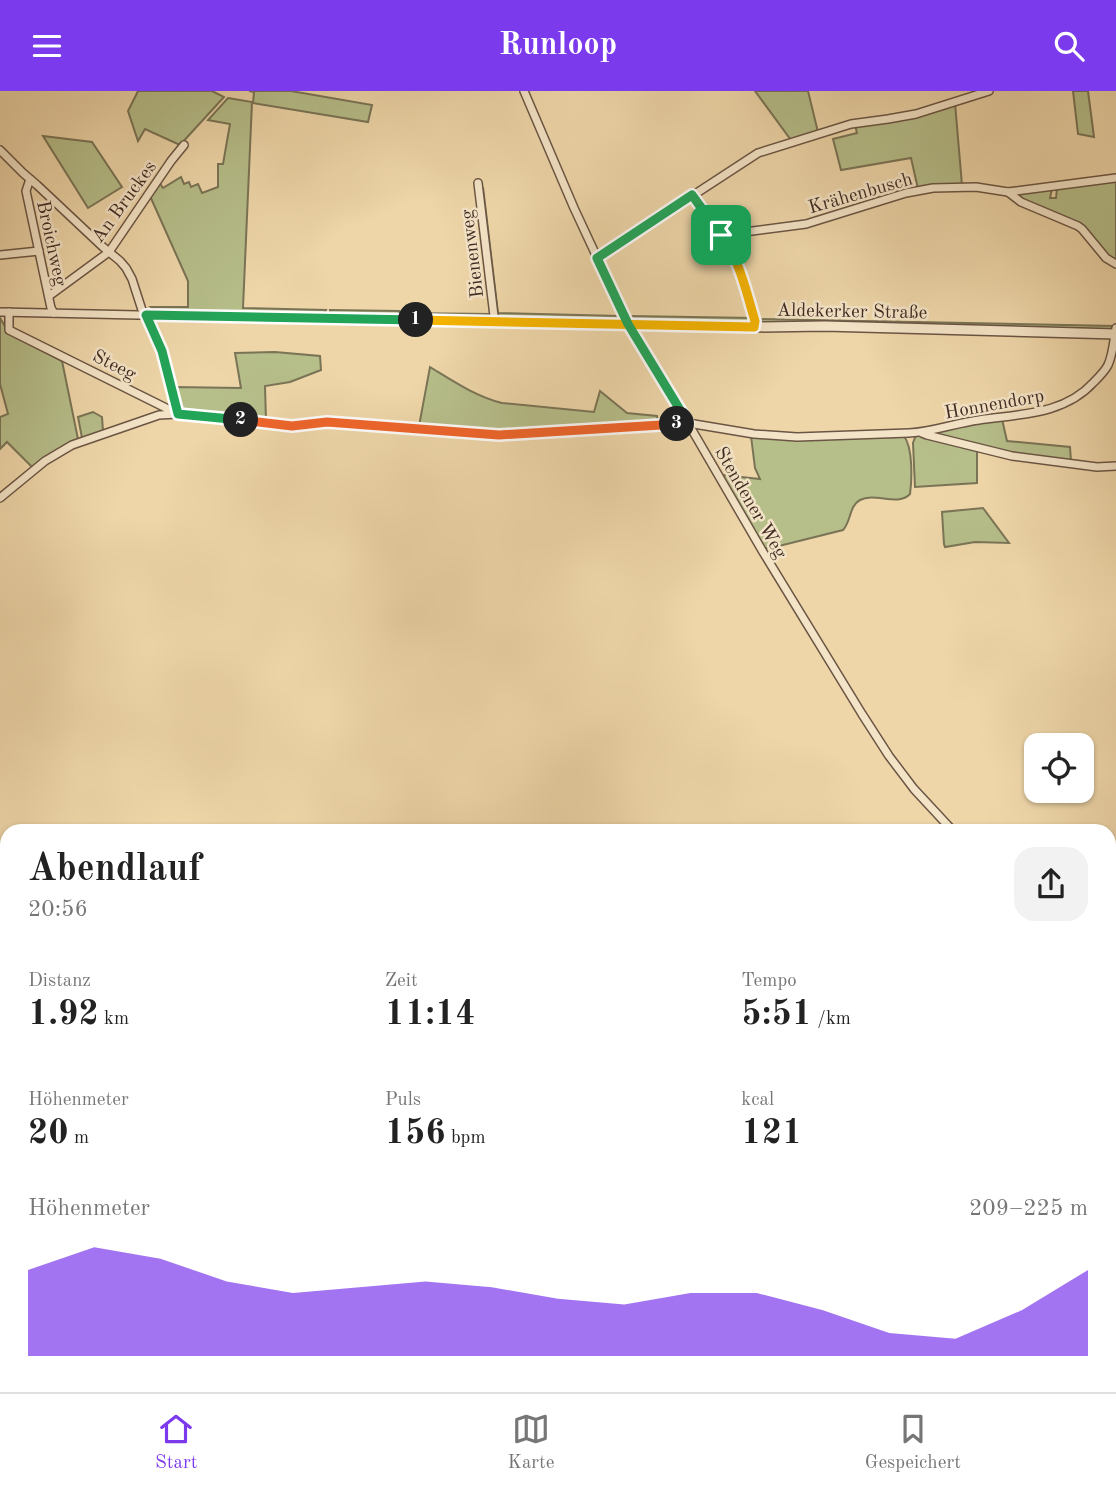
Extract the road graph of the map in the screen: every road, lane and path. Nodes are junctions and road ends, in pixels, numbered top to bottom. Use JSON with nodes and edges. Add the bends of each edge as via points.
{"nodes":[{"id":1,"x":524,"y":91,"type":"edge"},
{"id":2,"x":989,"y":91,"type":"edge"},
{"id":3,"x":184,"y":145,"type":"dead end"},
{"id":4,"x":0,"y":149,"type":"edge"},
{"id":5,"x":1116,"y":178,"type":"edge"},
{"id":6,"x":30,"y":179,"type":"junction"},
{"id":7,"x":478,"y":183,"type":"dead end"},
{"id":8,"x":1008,"y":192,"type":"junction"},
{"id":9,"x":692,"y":195,"type":"junction"},
{"id":10,"x":721,"y":235,"type":"junction"},
{"id":11,"x":39,"y":251,"type":"junction"},
{"id":12,"x":109,"y":252,"type":"junction"},
{"id":13,"x":0,"y":255,"type":"edge"},
{"id":14,"x":597,"y":258,"type":"junction"},
{"id":15,"x":1116,"y":264,"type":"edge"},
{"id":16,"x":49,"y":296,"type":"junction"},
{"id":17,"x":4,"y":312,"type":"edge"},
{"id":18,"x":54,"y":313,"type":"junction"},
{"id":19,"x":146,"y":315,"type":"junction"},
{"id":20,"x":184,"y":316,"type":"joint"},
{"id":21,"x":493,"y":321,"type":"junction"},
{"id":22,"x":628,"y":324,"type":"junction"},
{"id":23,"x":754,"y":327,"type":"junction"},
{"id":24,"x":1116,"y":332,"type":"edge"},
{"id":25,"x":178,"y":414,"type":"junction"},
{"id":26,"x":688,"y":423,"type":"junction"},
{"id":27,"x":921,"y":432,"type":"junction"},
{"id":28,"x":1116,"y":466,"type":"edge"},
{"id":29,"x":0,"y":498,"type":"edge"},
{"id":30,"x":946,"y":824,"type":"edge"}],
"edges":[{"from":1,"to":14,"type":"street","name":"Stendener Weg"},
{"from":2,"to":9,"type":"street","via":[[916,114],[851,124],[758,153]]},
{"from":3,"to":12,"type":"street","name":"An Bruckes"},
{"from":4,"to":6,"type":"street"},
{"from":5,"to":8,"type":"street","name":"Krähenbusch"},
{"from":6,"to":11,"type":"street","name":"Broichweg","via":[[26,191]]},
{"from":6,"to":12,"type":"street"},
{"from":7,"to":21,"type":"street","name":"Bienenweg"},
{"from":8,"to":10,"type":"street","name":"Krähenbusch","via":[[933,188],[806,224]]},
{"from":8,"to":15,"type":"street","name":"Krähenbusch","via":[[1083,229]]},
{"from":9,"to":10,"type":"street"},
{"from":9,"to":14,"type":"street"},
{"from":10,"to":23,"type":"street","via":[[743,276]]},
{"from":11,"to":13,"type":"street"},
{"from":11,"to":16,"type":"street","name":"Broichweg"},
{"from":12,"to":16,"type":"street","name":"An Bruckes"},
{"from":12,"to":19,"type":"street","via":[[130,274]]},
{"from":14,"to":22,"type":"street","name":"Stendener Weg"},
{"from":16,"to":18,"type":"street","name":"Broichweg"},
{"from":17,"to":18,"type":"street","name":"Aldekerker Straße"},
{"from":17,"to":25,"type":"street","name":"Steeg","via":[[9,330]]},
{"from":18,"to":19,"type":"street","name":"Aldekerker Straße"},
{"from":19,"to":20,"type":"street","name":"Aldekerker Straße"},
{"from":19,"to":25,"type":"street","via":[[162,351]]},
{"from":20,"to":21,"type":"street","name":"Aldekerker Straße"},
{"from":21,"to":22,"type":"street","name":"Aldekerker Straße"},
{"from":22,"to":23,"type":"street","name":"Aldekerker Straße"},
{"from":22,"to":26,"type":"street","name":"Stendener Weg"},
{"from":23,"to":24,"type":"street","name":"Aldekerker Straße"},
{"from":24,"to":27,"type":"street","name":"Honnendorp","via":[[1104,370],[1070,402],[1045,411]]},
{"from":25,"to":26,"type":"street","name":"Steeg","via":[[292,426],[327,422],[499,435]]},
{"from":25,"to":29,"type":"street","via":[[159,415],[72,445],[44,461]]},
{"from":26,"to":27,"type":"street","name":"Honnendorp","via":[[797,437]]},
{"from":26,"to":30,"type":"street","name":"Stendener Weg","via":[[862,715],[914,789]]},
{"from":27,"to":28,"type":"street","name":"Honnendorp","via":[[1012,456]]}]}
